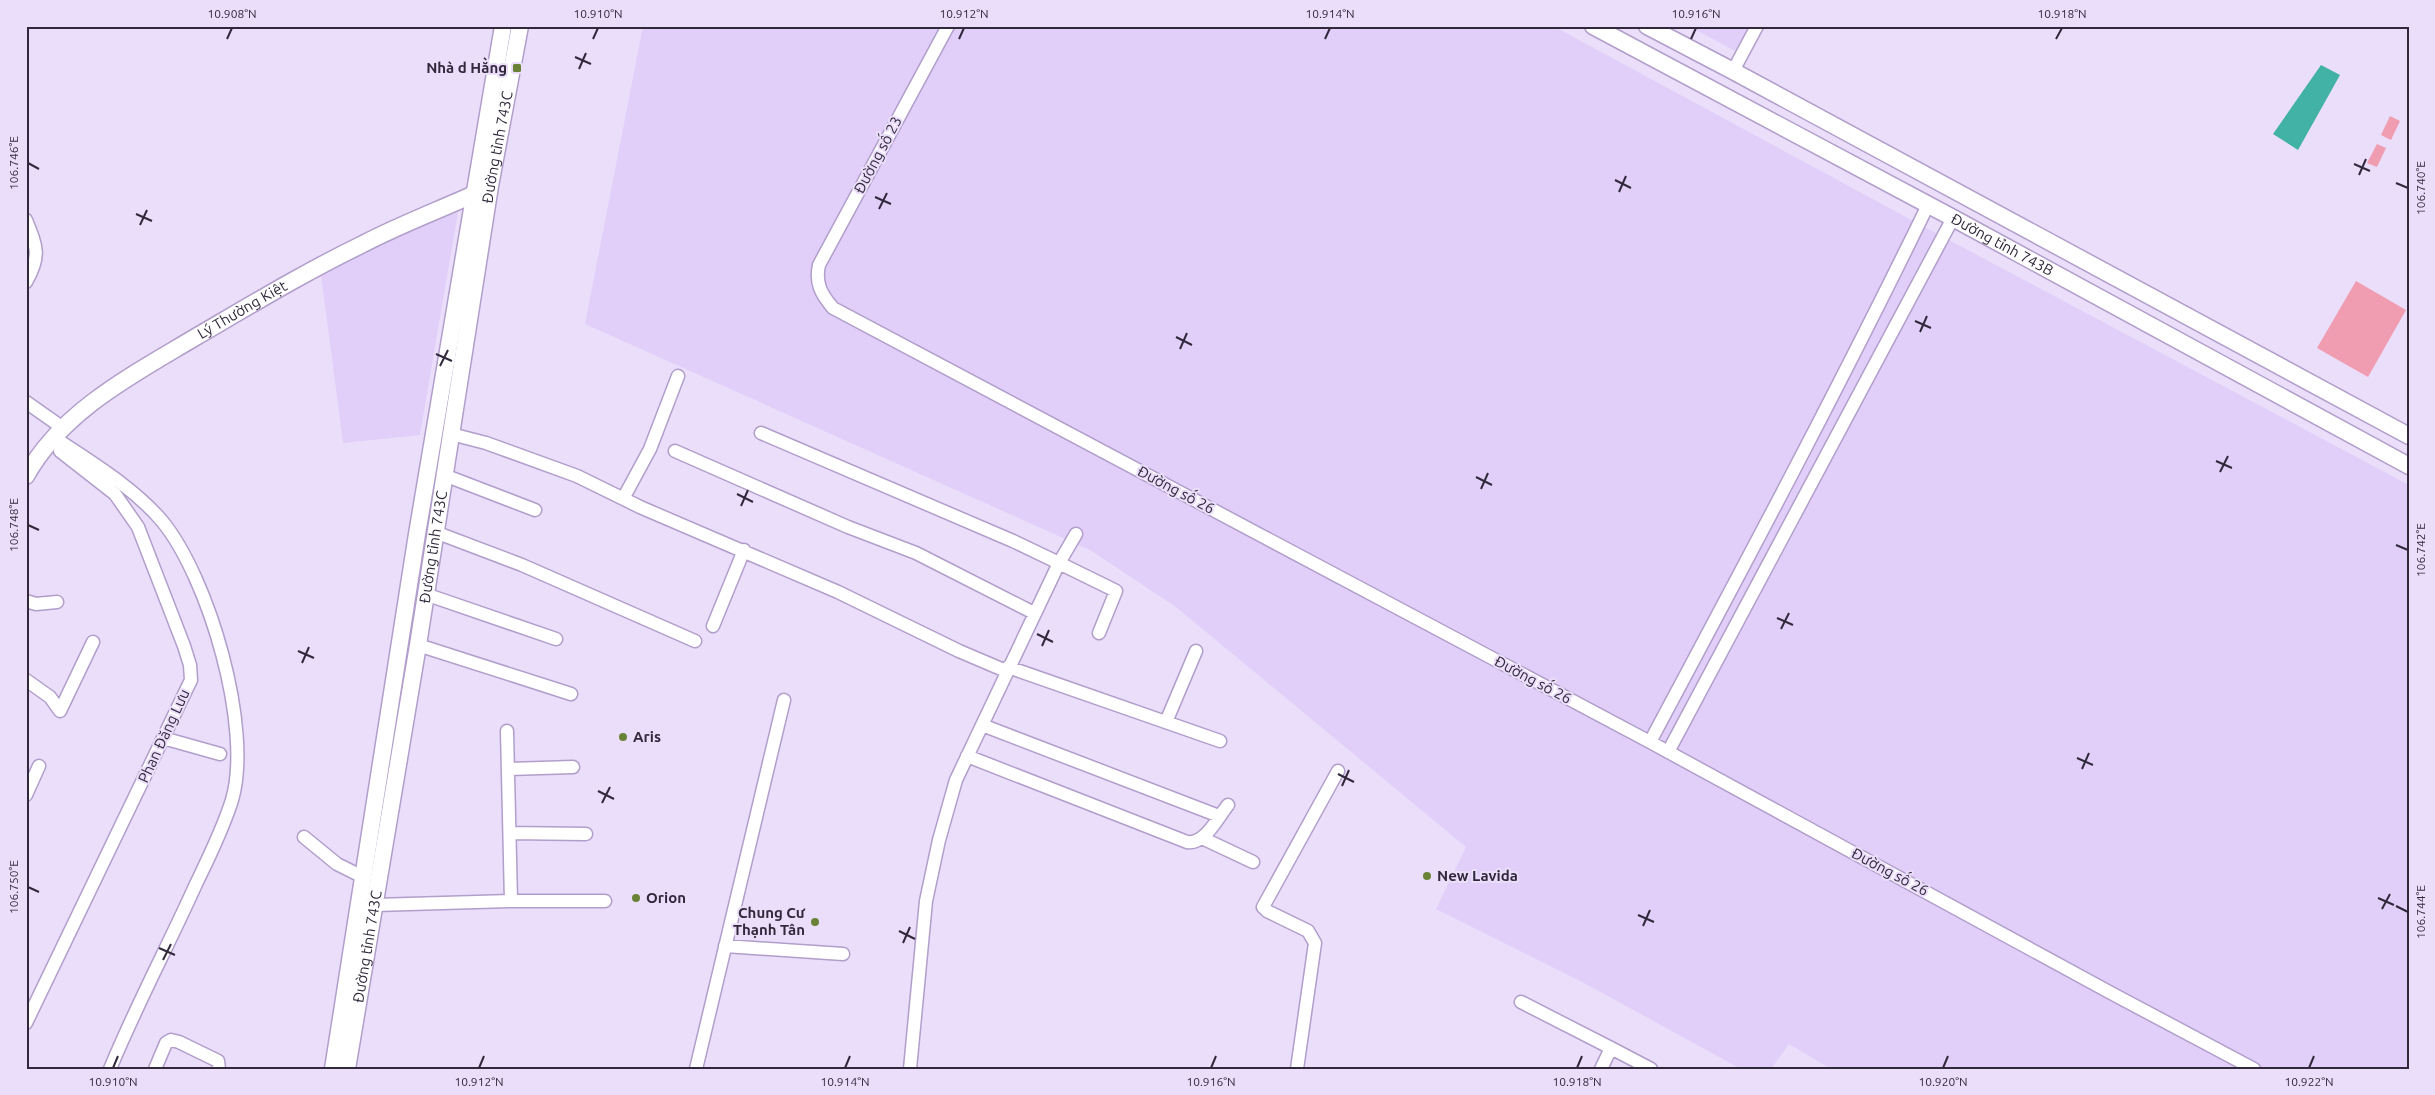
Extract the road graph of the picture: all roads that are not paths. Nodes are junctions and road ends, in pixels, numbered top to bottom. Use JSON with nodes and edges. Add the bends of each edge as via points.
{"nodes":[{"id":1,"x":503,"y":26,"type":"edge"},
{"id":2,"x":520,"y":26,"type":"edge"},
{"id":3,"x":948,"y":26,"type":"edge"},
{"id":4,"x":1593,"y":26,"type":"edge"},
{"id":5,"x":1647,"y":26,"type":"edge"},
{"id":6,"x":1757,"y":26,"type":"edge"},
{"id":7,"x":1733,"y":71,"type":"junction"},
{"id":8,"x":490,"y":186,"type":"junction"},
{"id":9,"x":473,"y":194,"type":"junction"},
{"id":10,"x":1928,"y":205,"type":"junction"},
{"id":11,"x":1953,"y":218,"type":"junction"},
{"id":12,"x":26,"y":220,"type":"edge"},
{"id":13,"x":26,"y":282,"type":"edge"},
{"id":14,"x":819,"y":287,"type":"joint"},
{"id":15,"x":678,"y":376,"type":"dead end"},
{"id":16,"x":26,"y":402,"type":"edge"},
{"id":17,"x":761,"y":433,"type":"dead end"},
{"id":18,"x":451,"y":434,"type":"junction"},
{"id":19,"x":2409,"y":436,"type":"edge"},
{"id":20,"x":56,"y":437,"type":"junction"},
{"id":21,"x":2409,"y":446,"type":"edge"},
{"id":22,"x":675,"y":451,"type":"dead end"},
{"id":23,"x":2405,"y":463,"type":"edge"},
{"id":24,"x":444,"y":475,"type":"junction"},
{"id":25,"x":26,"y":476,"type":"edge"},
{"id":26,"x":1788,"y":484,"type":"junction"},
{"id":27,"x":1807,"y":491,"type":"junction"},
{"id":28,"x":624,"y":497,"type":"junction"},
{"id":29,"x":534,"y":510,"type":"dead end"},
{"id":30,"x":435,"y":532,"type":"junction"},
{"id":31,"x":1076,"y":534,"type":"dead end"},
{"id":32,"x":744,"y":550,"type":"junction"},
{"id":33,"x":1059,"y":563,"type":"junction"},
{"id":34,"x":425,"y":594,"type":"junction"},
{"id":35,"x":26,"y":601,"type":"edge"},
{"id":36,"x":57,"y":602,"type":"dead end"},
{"id":37,"x":1034,"y":613,"type":"junction"},
{"id":38,"x":713,"y":626,"type":"dead end"},
{"id":39,"x":1099,"y":633,"type":"dead end"},
{"id":40,"x":556,"y":639,"type":"dead end"},
{"id":41,"x":694,"y":641,"type":"dead end"},
{"id":42,"x":93,"y":642,"type":"dead end"},
{"id":43,"x":418,"y":645,"type":"junction"},
{"id":44,"x":1196,"y":651,"type":"dead end"},
{"id":45,"x":1007,"y":669,"type":"junction"},
{"id":46,"x":26,"y":680,"type":"edge"},
{"id":47,"x":571,"y":694,"type":"dead end"},
{"id":48,"x":784,"y":700,"type":"dead end"},
{"id":49,"x":1166,"y":722,"type":"junction"},
{"id":50,"x":982,"y":725,"type":"junction"},
{"id":51,"x":507,"y":731,"type":"dead end"},
{"id":52,"x":163,"y":738,"type":"junction"},
{"id":53,"x":1220,"y":741,"type":"dead end"},
{"id":54,"x":1650,"y":742,"type":"junction"},
{"id":55,"x":1668,"y":752,"type":"junction"},
{"id":56,"x":220,"y":754,"type":"dead end"},
{"id":57,"x":967,"y":756,"type":"junction"},
{"id":58,"x":39,"y":766,"type":"dead end"},
{"id":59,"x":573,"y":767,"type":"dead end"},
{"id":60,"x":509,"y":769,"type":"junction"},
{"id":61,"x":1338,"y":771,"type":"dead end"},
{"id":62,"x":26,"y":796,"type":"edge"},
{"id":63,"x":1228,"y":805,"type":"dead end"},
{"id":64,"x":1219,"y":816,"type":"junction"},
{"id":65,"x":511,"y":833,"type":"junction"},
{"id":66,"x":586,"y":834,"type":"dead end"},
{"id":67,"x":304,"y":837,"type":"dead end"},
{"id":68,"x":1202,"y":838,"type":"junction"},
{"id":69,"x":1253,"y":862,"type":"dead end"},
{"id":70,"x":363,"y":877,"type":"junction"},
{"id":71,"x":512,"y":901,"type":"junction"},
{"id":72,"x":605,"y":901,"type":"dead end"},
{"id":73,"x":375,"y":905,"type":"junction"},
{"id":74,"x":725,"y":946,"type":"junction"},
{"id":75,"x":843,"y":954,"type":"dead end"},
{"id":76,"x":1521,"y":1002,"type":"dead end"},
{"id":77,"x":29,"y":1006,"type":"edge"},
{"id":78,"x":26,"y":1023,"type":"edge"},
{"id":79,"x":1611,"y":1048,"type":"junction"},
{"id":80,"x":110,"y":1069,"type":"edge"},
{"id":81,"x":155,"y":1069,"type":"edge"},
{"id":82,"x":219,"y":1069,"type":"edge"},
{"id":83,"x":333,"y":1069,"type":"edge"},
{"id":84,"x":347,"y":1069,"type":"edge"},
{"id":85,"x":696,"y":1069,"type":"edge"},
{"id":86,"x":910,"y":1069,"type":"edge"},
{"id":87,"x":1297,"y":1069,"type":"edge"},
{"id":88,"x":1601,"y":1069,"type":"edge"},
{"id":89,"x":1651,"y":1069,"type":"edge"},
{"id":90,"x":2254,"y":1069,"type":"edge"}],
"edges":[{"from":1,"to":9,"type":"main road","name":"Đường tỉnh 743C"},
{"from":2,"to":8,"type":"main road","name":"Đường tỉnh 743C"},
{"from":3,"to":14,"type":"street","name":"Đường số 23","via":[[819,265],[816,278]]},
{"from":4,"to":10,"type":"main road","name":"Đường tỉnh 743B"},
{"from":5,"to":7,"type":"main road","name":"Đường tỉnh 743B"},
{"from":6,"to":7,"type":"street"},
{"from":7,"to":19,"type":"main road","name":"Đường tỉnh 743B"},
{"from":8,"to":9,"type":"main road","name":"Lý Thường Kiệt"},
{"from":8,"to":18,"type":"main road","name":"Đường tỉnh 743C"},
{"from":9,"to":20,"type":"main road","name":"Lý Thường Kiệt","via":[[363,244],[240,311],[106,392]]},
{"from":9,"to":70,"type":"main road","name":"Đường tỉnh 743C"},
{"from":10,"to":11,"type":"main road","name":"Đường tỉnh 743B"},
{"from":10,"to":26,"type":"street"},
{"from":11,"to":23,"type":"main road","name":"Đường tỉnh 743B"},
{"from":11,"to":27,"type":"street"},
{"from":12,"to":13,"type":"street","via":[[37,250]]},
{"from":14,"to":54,"type":"street","name":"Đường số 26","via":[[833,308]]},
{"from":15,"to":28,"type":"street","via":[[650,449]]},
{"from":16,"to":20,"type":"street"},
{"from":17,"to":33,"type":"street"},
{"from":18,"to":24,"type":"main road","name":"Đường tỉnh 743C"},
{"from":18,"to":28,"type":"street","via":[[486,443],[577,476]]},
{"from":20,"to":25,"type":"main road","name":"Lý Thường Kiệt"},
{"from":20,"to":52,"type":"street","name":"Phan Đăng Lưu","via":[[115,494],[138,527],[176,622],[190,665],[191,680]]},
{"from":20,"to":80,"type":"street","via":[[134,493],[170,533],[207,605],[228,680],[234,726],[236,783],[222,828]]},
{"from":21,"to":23,"type":"main road"},
{"from":22,"to":37,"type":"street","via":[[848,527],[916,553]]},
{"from":24,"to":29,"type":"street"},
{"from":24,"to":30,"type":"main road","name":"Đường tỉnh 743C"},
{"from":26,"to":27,"type":"street"},
{"from":26,"to":54,"type":"street"},
{"from":27,"to":55,"type":"street"},
{"from":28,"to":32,"type":"street","via":[[640,507]]},
{"from":30,"to":34,"type":"main road","name":"Đường tỉnh 743C"},
{"from":30,"to":41,"type":"street","via":[[522,565]]},
{"from":31,"to":33,"type":"street"},
{"from":32,"to":38,"type":"street"},
{"from":32,"to":45,"type":"street","via":[[959,651]]},
{"from":33,"to":37,"type":"street"},
{"from":33,"to":39,"type":"street","via":[[1116,591]]},
{"from":34,"to":40,"type":"street"},
{"from":34,"to":43,"type":"main road","name":"Đường tỉnh 743C"},
{"from":35,"to":36,"type":"street","via":[[36,604]]},
{"from":37,"to":45,"type":"street"},
{"from":42,"to":46,"type":"street","via":[[60,711],[50,697]]},
{"from":43,"to":47,"type":"street"},
{"from":43,"to":73,"type":"main road","name":"Đường tỉnh 743C"},
{"from":44,"to":49,"type":"street"},
{"from":45,"to":49,"type":"street"},
{"from":45,"to":50,"type":"street"},
{"from":48,"to":74,"type":"street"},
{"from":49,"to":53,"type":"street"},
{"from":50,"to":57,"type":"street"},
{"from":50,"to":64,"type":"street"},
{"from":51,"to":60,"type":"street"},
{"from":52,"to":56,"type":"street"},
{"from":52,"to":77,"type":"street","name":"Phan Đăng Lưu"},
{"from":54,"to":55,"type":"street","name":"Đường số 26"},
{"from":55,"to":90,"type":"street","name":"Đường số 26"},
{"from":57,"to":68,"type":"street","via":[[1187,842],[1193,843]]},
{"from":57,"to":86,"type":"street","via":[[956,780],[926,901]]},
{"from":58,"to":62,"type":"street"},
{"from":59,"to":60,"type":"street"},
{"from":60,"to":65,"type":"street"},
{"from":61,"to":87,"type":"street","via":[[1263,907],[1308,931],[1315,943]]},
{"from":63,"to":64,"type":"street"},
{"from":64,"to":68,"type":"street"},
{"from":65,"to":66,"type":"street"},
{"from":65,"to":71,"type":"street"},
{"from":67,"to":70,"type":"street","via":[[337,864]]},
{"from":68,"to":69,"type":"street"},
{"from":70,"to":83,"type":"main road","name":"Đường tỉnh 743C"},
{"from":71,"to":72,"type":"street"},
{"from":71,"to":73,"type":"street"},
{"from":73,"to":84,"type":"main road","name":"Đường tỉnh 743C"},
{"from":74,"to":75,"type":"street"},
{"from":74,"to":85,"type":"street"},
{"from":76,"to":79,"type":"street"},
{"from":77,"to":78,"type":"street","name":"Phan Đăng Lưu"},
{"from":79,"to":88,"type":"street"},
{"from":79,"to":89,"type":"street"},
{"from":81,"to":82,"type":"street","via":[[171,1040],[218,1061]]}]}
